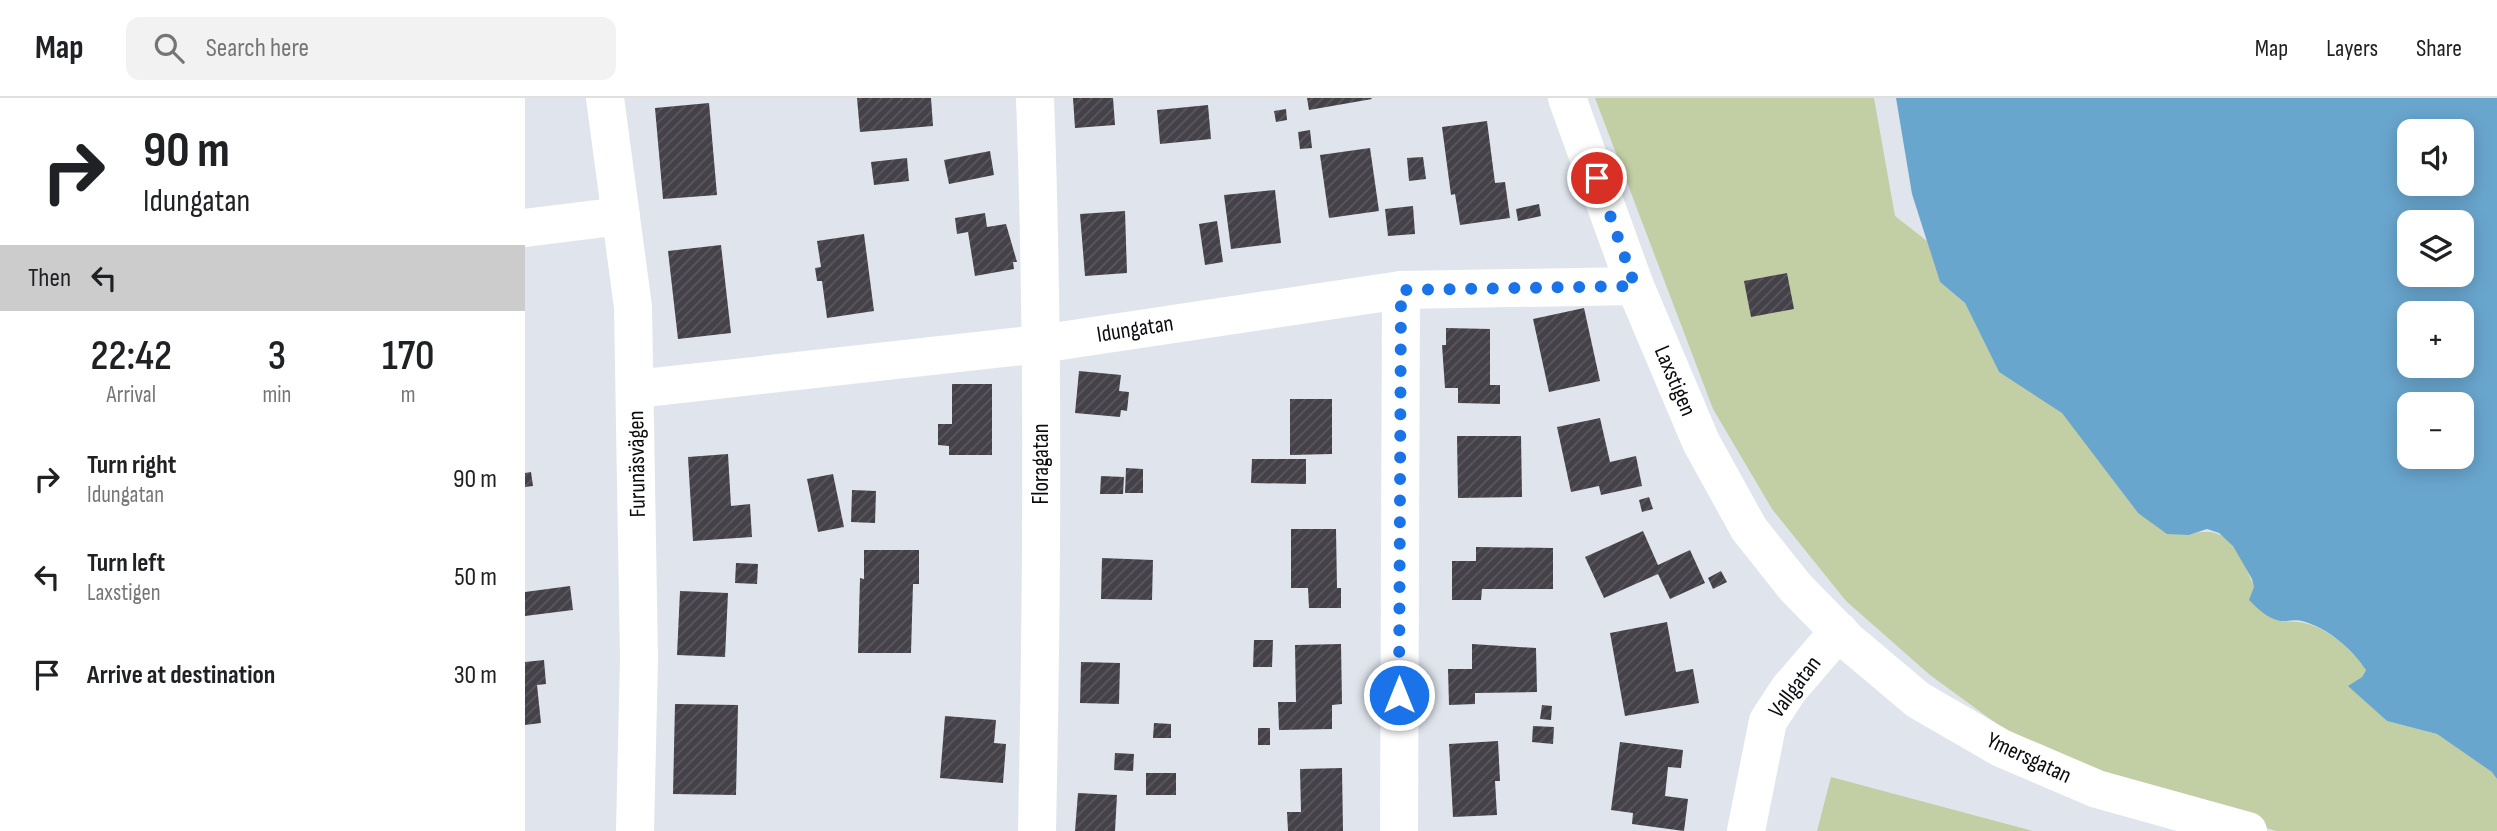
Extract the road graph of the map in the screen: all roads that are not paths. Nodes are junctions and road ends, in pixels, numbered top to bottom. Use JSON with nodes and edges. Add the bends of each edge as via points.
{"nodes":[{"id":1,"x":605,"y":98,"type":"edge"},
{"id":2,"x":1035,"y":98,"type":"edge"},
{"id":3,"x":1567,"y":98,"type":"edge"},
{"id":4,"x":621,"y":216,"type":"junction"},
{"id":5,"x":525,"y":228,"type":"edge"},
{"id":6,"x":1635,"y":286,"type":"junction"},
{"id":7,"x":1401,"y":290,"type":"junction"},
{"id":8,"x":1040,"y":344,"type":"junction"},
{"id":9,"x":636,"y":389,"type":"junction"},
{"id":10,"x":1839,"y":631,"type":"junction"},
{"id":11,"x":635,"y":831,"type":"edge"},
{"id":12,"x":1037,"y":831,"type":"edge"},
{"id":13,"x":1399,"y":831,"type":"edge"},
{"id":14,"x":1746,"y":831,"type":"edge"},
{"id":15,"x":2248,"y":831,"type":"edge"}],
"edges":[{"from":1,"to":4,"type":"street","name":"Furunäsvägen"},
{"from":2,"to":8,"type":"street","name":"Floragatan"},
{"from":3,"to":6,"type":"street","name":"Laxstigen"},
{"from":4,"to":5,"type":"street"},
{"from":4,"to":9,"type":"street","name":"Furunäsvägen","via":[[633,307]]},
{"from":6,"to":7,"type":"street","name":"Idungatan"},
{"from":6,"to":10,"type":"street","name":"Laxstigen","via":[[1701,442],[1749,529],[1796,588]]},
{"from":7,"to":8,"type":"street","name":"Idungatan"},
{"from":7,"to":13,"type":"street"},
{"from":8,"to":9,"type":"street","name":"Idungatan"},
{"from":8,"to":12,"type":"street","name":"Floragatan"},
{"from":9,"to":11,"type":"street","name":"Furunäsvägen","via":[[639,659]]},
{"from":10,"to":14,"type":"street","name":"Vallgatan","via":[[1768,721]]},
{"from":10,"to":15,"type":"street","name":"Ymersgatan","via":[[1918,700],[2001,748],[2097,789]]}]}
